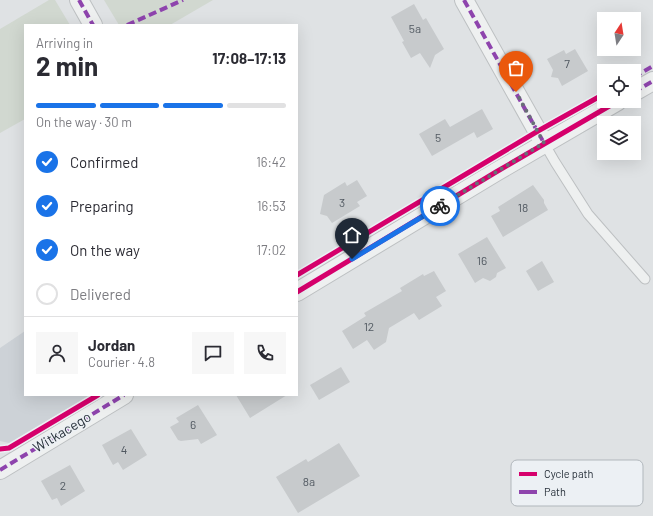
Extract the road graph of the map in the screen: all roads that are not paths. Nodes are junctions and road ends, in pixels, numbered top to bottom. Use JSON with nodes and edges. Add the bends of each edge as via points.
{"nodes":[{"id":1,"x":78,"y":0,"type":"edge"},
{"id":2,"x":464,"y":0,"type":"edge"},
{"id":3,"x":93,"y":24,"type":"edge"},
{"id":4,"x":653,"y":81,"type":"edge"},
{"id":5,"x":641,"y":88,"type":"edge"},
{"id":6,"x":606,"y":108,"type":"edge"},
{"id":7,"x":544,"y":143,"type":"junction"},
{"id":8,"x":645,"y":279,"type":"dead end"},
{"id":9,"x":298,"y":291,"type":"edge"},
{"id":10,"x":122,"y":396,"type":"edge"},
{"id":11,"x":0,"y":470,"type":"edge"}],
"edges":[{"from":1,"to":3,"type":"street"},
{"from":2,"to":7,"type":"street"},
{"from":4,"to":5,"type":"street"},
{"from":6,"to":7,"type":"street"},
{"from":7,"to":8,"type":"lane","via":[[588,214]]},
{"from":7,"to":9,"type":"street"},
{"from":10,"to":11,"type":"street","name":"Witkacego"}]}
